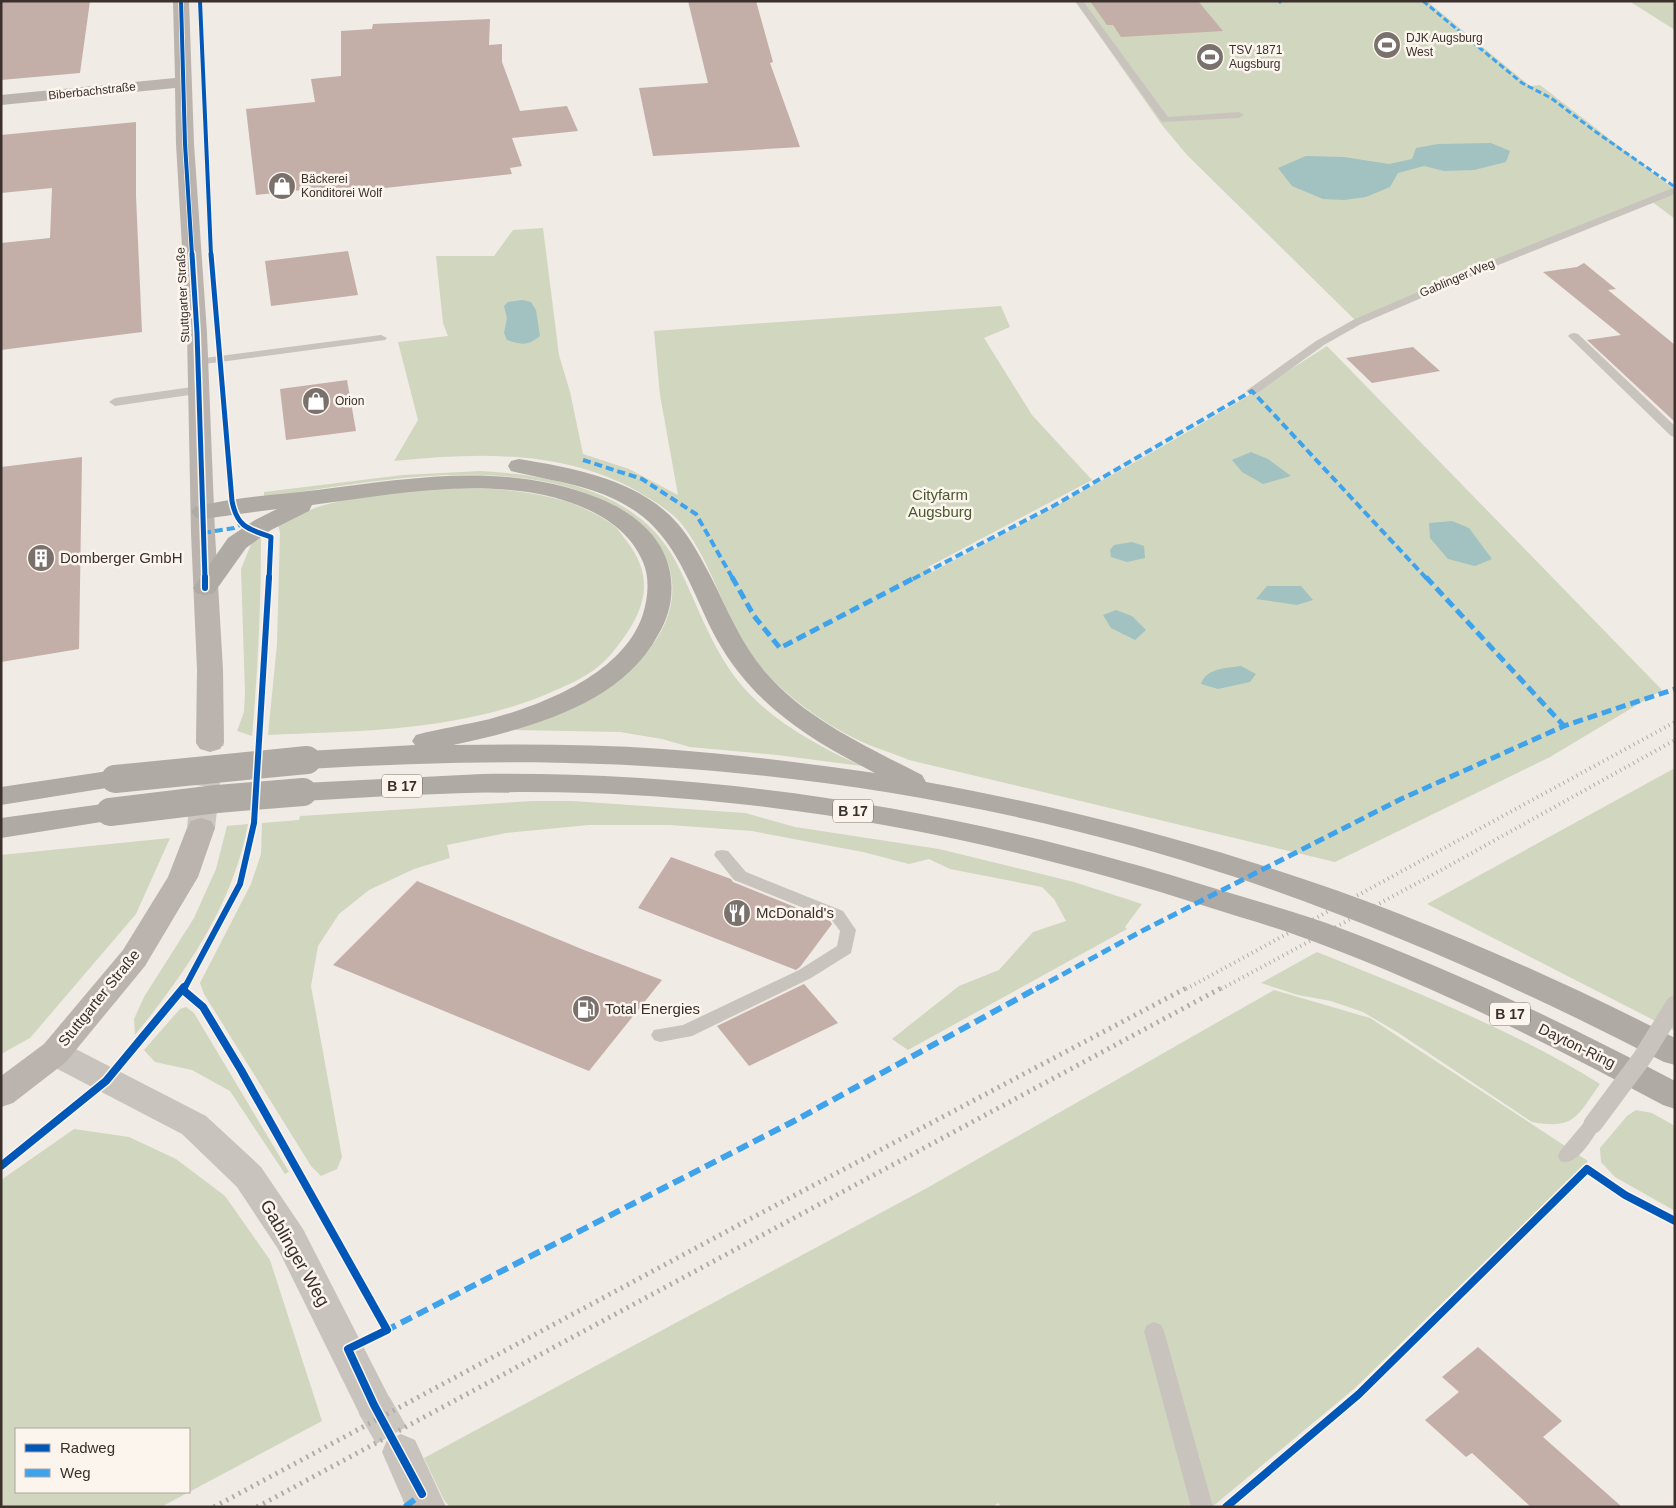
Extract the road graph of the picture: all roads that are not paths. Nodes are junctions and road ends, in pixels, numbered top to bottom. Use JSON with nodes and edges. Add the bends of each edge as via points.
{"nodes":[{"id":1,"x":181,"y":1,"type":"edge"},
{"id":2,"x":1079,"y":1,"type":"edge"},
{"id":3,"x":182,"y":82,"type":"junction"},
{"id":4,"x":1,"y":100,"type":"edge"},
{"id":5,"x":1238,"y":115,"type":"dead end"},
{"id":6,"x":1675,"y":190,"type":"edge"},
{"id":7,"x":1574,"y":336,"type":"dead end"},
{"id":8,"x":381,"y":338,"type":"dead end"},
{"id":9,"x":197,"y":362,"type":"junction"},
{"id":10,"x":199,"y":390,"type":"junction"},
{"id":11,"x":1252,"y":391,"type":"dead end"},
{"id":12,"x":115,"y":402,"type":"dead end"},
{"id":13,"x":1675,"y":433,"type":"edge"},
{"id":14,"x":323,"y":496,"type":"junction"},
{"id":15,"x":202,"y":503,"type":"junction"},
{"id":16,"x":205,"y":588,"type":"junction"},
{"id":17,"x":210,"y":743,"type":"tunnel mouth"},
{"id":18,"x":319,"y":759,"type":"junction"},
{"id":19,"x":933,"y":793,"type":"junction"},
{"id":20,"x":1,"y":796,"type":"edge"},
{"id":21,"x":1,"y":828,"type":"edge"},
{"id":22,"x":201,"y":828,"type":"tunnel mouth"},
{"id":23,"x":722,"y":855,"type":"dead end"},
{"id":24,"x":1675,"y":1005,"type":"edge"},
{"id":25,"x":660,"y":1035,"type":"dead end"},
{"id":26,"x":55,"y":1053,"type":"junction"},
{"id":27,"x":1675,"y":1053,"type":"edge"},
{"id":28,"x":1,"y":1094,"type":"edge"},
{"id":29,"x":1675,"y":1096,"type":"edge"},
{"id":30,"x":1567,"y":1156,"type":"dead end"},
{"id":31,"x":1154,"y":1331,"type":"dead end"},
{"id":32,"x":374,"y":1405,"type":"tunnel mouth"},
{"id":33,"x":401,"y":1452,"type":"tunnel mouth"},
{"id":34,"x":426,"y":1507,"type":"edge"},
{"id":35,"x":1202,"y":1507,"type":"edge"}],
"edges":[{"from":1,"to":3,"type":"main road","name":"Stuttgarter Straße"},
{"from":2,"to":5,"type":"lane","via":[[1165,120]]},
{"from":3,"to":4,"type":"main road","name":"Biberbachstraße"},
{"from":3,"to":9,"type":"main road","name":"Stuttgarter Straße"},
{"from":6,"to":11,"type":"lane","name":"Gablinger Weg","via":[[1357,322]]},
{"from":7,"to":13,"type":"lane"},
{"from":8,"to":9,"type":"lane"},
{"from":9,"to":10,"type":"main road","name":"Stuttgarter Straße"},
{"from":10,"to":12,"type":"lane"},
{"from":10,"to":15,"type":"main road","name":"Stuttgarter Straße"},
{"from":14,"to":15,"type":"highway"},
{"from":14,"to":16,"type":"highway","via":[[252,531],[237,543]]},
{"from":14,"to":18,"type":"highway","via":[[445,482],[509,483],[547,489],[598,506],[632,526],[652,554],[661,583],[658,612],[643,642],[613,672],[579,694],[530,715],[461,735]]},
{"from":15,"to":16,"type":"main road","name":"Stuttgarter Straße"},
{"from":15,"to":19,"type":"highway","via":[[366,473],[479,464],[559,472],[602,486],[640,503],[666,524],[699,578],[736,653],[770,693],[819,730]]},
{"from":16,"to":17,"type":"main road","name":"Stuttgarter Straße"},
{"from":18,"to":19,"type":"highway","number":"B 17","via":[[500,753],[605,754],[802,772]]},
{"from":18,"to":20,"type":"highway","number":"B 17","bridge":true,"via":[[115,779]]},
{"from":19,"to":27,"type":"highway","number":"B 17","via":[[1111,832],[1242,869],[1467,954],[1598,1013]]},
{"from":21,"to":29,"type":"highway","name":"Dayton-Ring","number":"B 17","bridge":true,"via":[[216,799],[390,786],[590,784],[797,803],[978,833],[1090,860],[1341,940],[1595,1053]]},
{"from":22,"to":26,"type":"main road","name":"Stuttgarter Straße","via":[[183,877],[134,958]]},
{"from":23,"to":25,"type":"lane","via":[[740,876],[837,915],[848,930],[845,949],[804,974],[686,1031]]},
{"from":24,"to":30,"type":"lane","bridge":true,"via":[[1637,1065]]},
{"from":26,"to":28,"type":"main road","name":"Stuttgarter Straße"},
{"from":26,"to":32,"type":"street","name":"Gablinger Weg","via":[[194,1125],[249,1177],[291,1239]]},
{"from":31,"to":35,"type":"lane"},
{"from":33,"to":34,"type":"street"}]}
